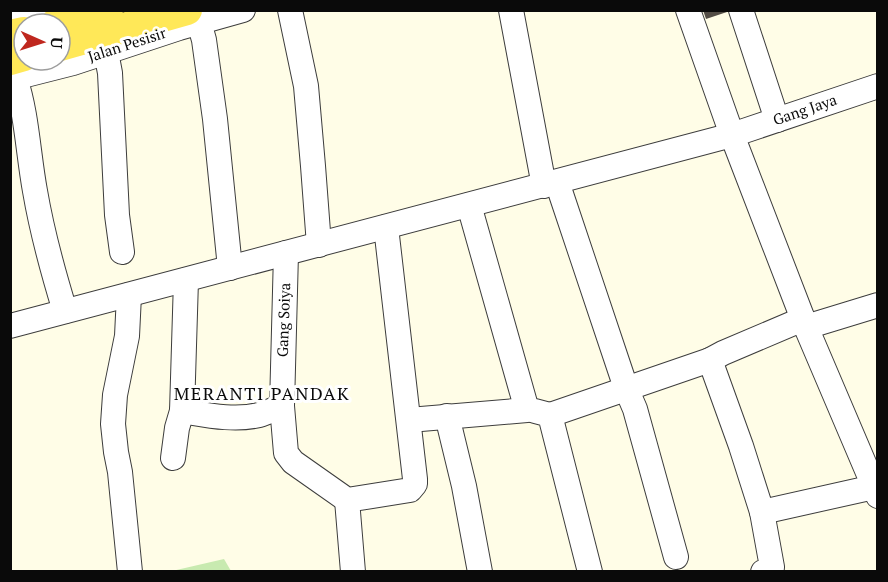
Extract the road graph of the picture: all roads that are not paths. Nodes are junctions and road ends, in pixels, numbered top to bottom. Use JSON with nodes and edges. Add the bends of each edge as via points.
{"nodes":[{"id":1,"x":43,"y":10,"type":"edge"},
{"id":2,"x":108,"y":10,"type":"edge"},
{"id":3,"x":243,"y":10,"type":"edge"},
{"id":4,"x":511,"y":10,"type":"edge"},
{"id":5,"x":688,"y":10,"type":"edge"},
{"id":6,"x":741,"y":10,"type":"edge"},
{"id":7,"x":290,"y":11,"type":"edge"},
{"id":8,"x":10,"y":20,"type":"edge"},
{"id":9,"x":72,"y":20,"type":"edge"},
{"id":10,"x":198,"y":25,"type":"edge"},
{"id":11,"x":72,"y":44,"type":"edge"},
{"id":12,"x":108,"y":61,"type":"junction"},
{"id":13,"x":17,"y":78,"type":"edge"},
{"id":14,"x":878,"y":86,"type":"edge"},
{"id":15,"x":777,"y":120,"type":"junction"},
{"id":16,"x":732,"y":135,"type":"junction"},
{"id":17,"x":551,"y":184,"type":"junction"},
{"id":18,"x":469,"y":205,"type":"junction"},
{"id":19,"x":387,"y":227,"type":"junction"},
{"id":20,"x":319,"y":245,"type":"junction"},
{"id":21,"x":122,"y":252,"type":"dead end"},
{"id":22,"x":286,"y":253,"type":"junction"},
{"id":23,"x":230,"y":268,"type":"junction"},
{"id":24,"x":186,"y":280,"type":"junction"},
{"id":25,"x":129,"y":295,"type":"junction"},
{"id":26,"x":878,"y":305,"type":"edge"},
{"id":27,"x":65,"y":311,"type":"junction"},
{"id":28,"x":805,"y":323,"type":"junction"},
{"id":29,"x":10,"y":326,"type":"edge"},
{"id":30,"x":710,"y":360,"type":"junction"},
{"id":31,"x":626,"y":388,"type":"junction"},
{"id":32,"x":282,"y":406,"type":"junction"},
{"id":33,"x":182,"y":411,"type":"junction"},
{"id":34,"x":539,"y":412,"type":"junction"},
{"id":35,"x":447,"y":416,"type":"junction"},
{"id":36,"x":409,"y":420,"type":"junction"},
{"id":37,"x":173,"y":458,"type":"dead end"},
{"id":38,"x":876,"y":492,"type":"edge"},
{"id":39,"x":347,"y":500,"type":"junction"},
{"id":40,"x":762,"y":512,"type":"junction"},
{"id":41,"x":676,"y":557,"type":"dead end"},
{"id":42,"x":130,"y":572,"type":"edge"},
{"id":43,"x":353,"y":572,"type":"edge"},
{"id":44,"x":480,"y":572,"type":"edge"},
{"id":45,"x":590,"y":572,"type":"edge"},
{"id":46,"x":763,"y":572,"type":"edge"}],
"edges":[{"from":1,"to":8,"type":"street"},
{"from":2,"to":9,"type":"main road"},
{"from":3,"to":10,"type":"street","name":"Jalan Pesisir"},
{"from":4,"to":17,"type":"street"},
{"from":5,"to":16,"type":"street"},
{"from":6,"to":15,"type":"street"},
{"from":7,"to":20,"type":"street","via":[[306,86]]},
{"from":10,"to":11,"type":"main road"},
{"from":10,"to":12,"type":"street","name":"Jalan Pesisir"},
{"from":10,"to":23,"type":"street","via":[[215,119]]},
{"from":12,"to":13,"type":"street","name":"Jalan Pesisir","via":[[73,63]]},
{"from":12,"to":21,"type":"street"},
{"from":13,"to":27,"type":"street","via":[[35,191]]},
{"from":14,"to":15,"type":"street","name":"Gang Jaya"},
{"from":15,"to":16,"type":"street","name":"Gang Jaya"},
{"from":16,"to":17,"type":"street","name":"Gang Jaya"},
{"from":16,"to":28,"type":"street"},
{"from":17,"to":18,"type":"street","name":"Gang Jaya"},
{"from":17,"to":31,"type":"street"},
{"from":18,"to":19,"type":"street","name":"Gang Jaya"},
{"from":18,"to":34,"type":"street"},
{"from":19,"to":20,"type":"street","name":"Gang Jaya"},
{"from":19,"to":36,"type":"street"},
{"from":20,"to":22,"type":"street","name":"Gang Jaya"},
{"from":22,"to":23,"type":"street","name":"Gang Jaya"},
{"from":22,"to":32,"type":"street","name":"Gang Soiya"},
{"from":23,"to":24,"type":"street","name":"Gang Jaya"},
{"from":24,"to":25,"type":"street","name":"Gang Jaya"},
{"from":24,"to":33,"type":"street"},
{"from":25,"to":27,"type":"street","name":"Gang Jaya"},
{"from":25,"to":42,"type":"street","via":[[127,336],[113,424]]},
{"from":26,"to":28,"type":"street"},
{"from":27,"to":29,"type":"street","name":"Gang Jaya"},
{"from":28,"to":30,"type":"street"},
{"from":28,"to":38,"type":"street"},
{"from":30,"to":31,"type":"street"},
{"from":30,"to":40,"type":"street"},
{"from":31,"to":34,"type":"street"},
{"from":31,"to":41,"type":"street"},
{"from":32,"to":33,"type":"street","via":[[244,417]]},
{"from":32,"to":39,"type":"street","name":"Gang Soiya","via":[[289,458]]},
{"from":33,"to":37,"type":"street"},
{"from":34,"to":35,"type":"street"},
{"from":34,"to":45,"type":"street"},
{"from":35,"to":36,"type":"street"},
{"from":35,"to":44,"type":"street"},
{"from":36,"to":39,"type":"street","via":[[413,488]]},
{"from":38,"to":40,"type":"street"},
{"from":39,"to":43,"type":"street"},
{"from":40,"to":46,"type":"street","via":[[772,567]]}]}
